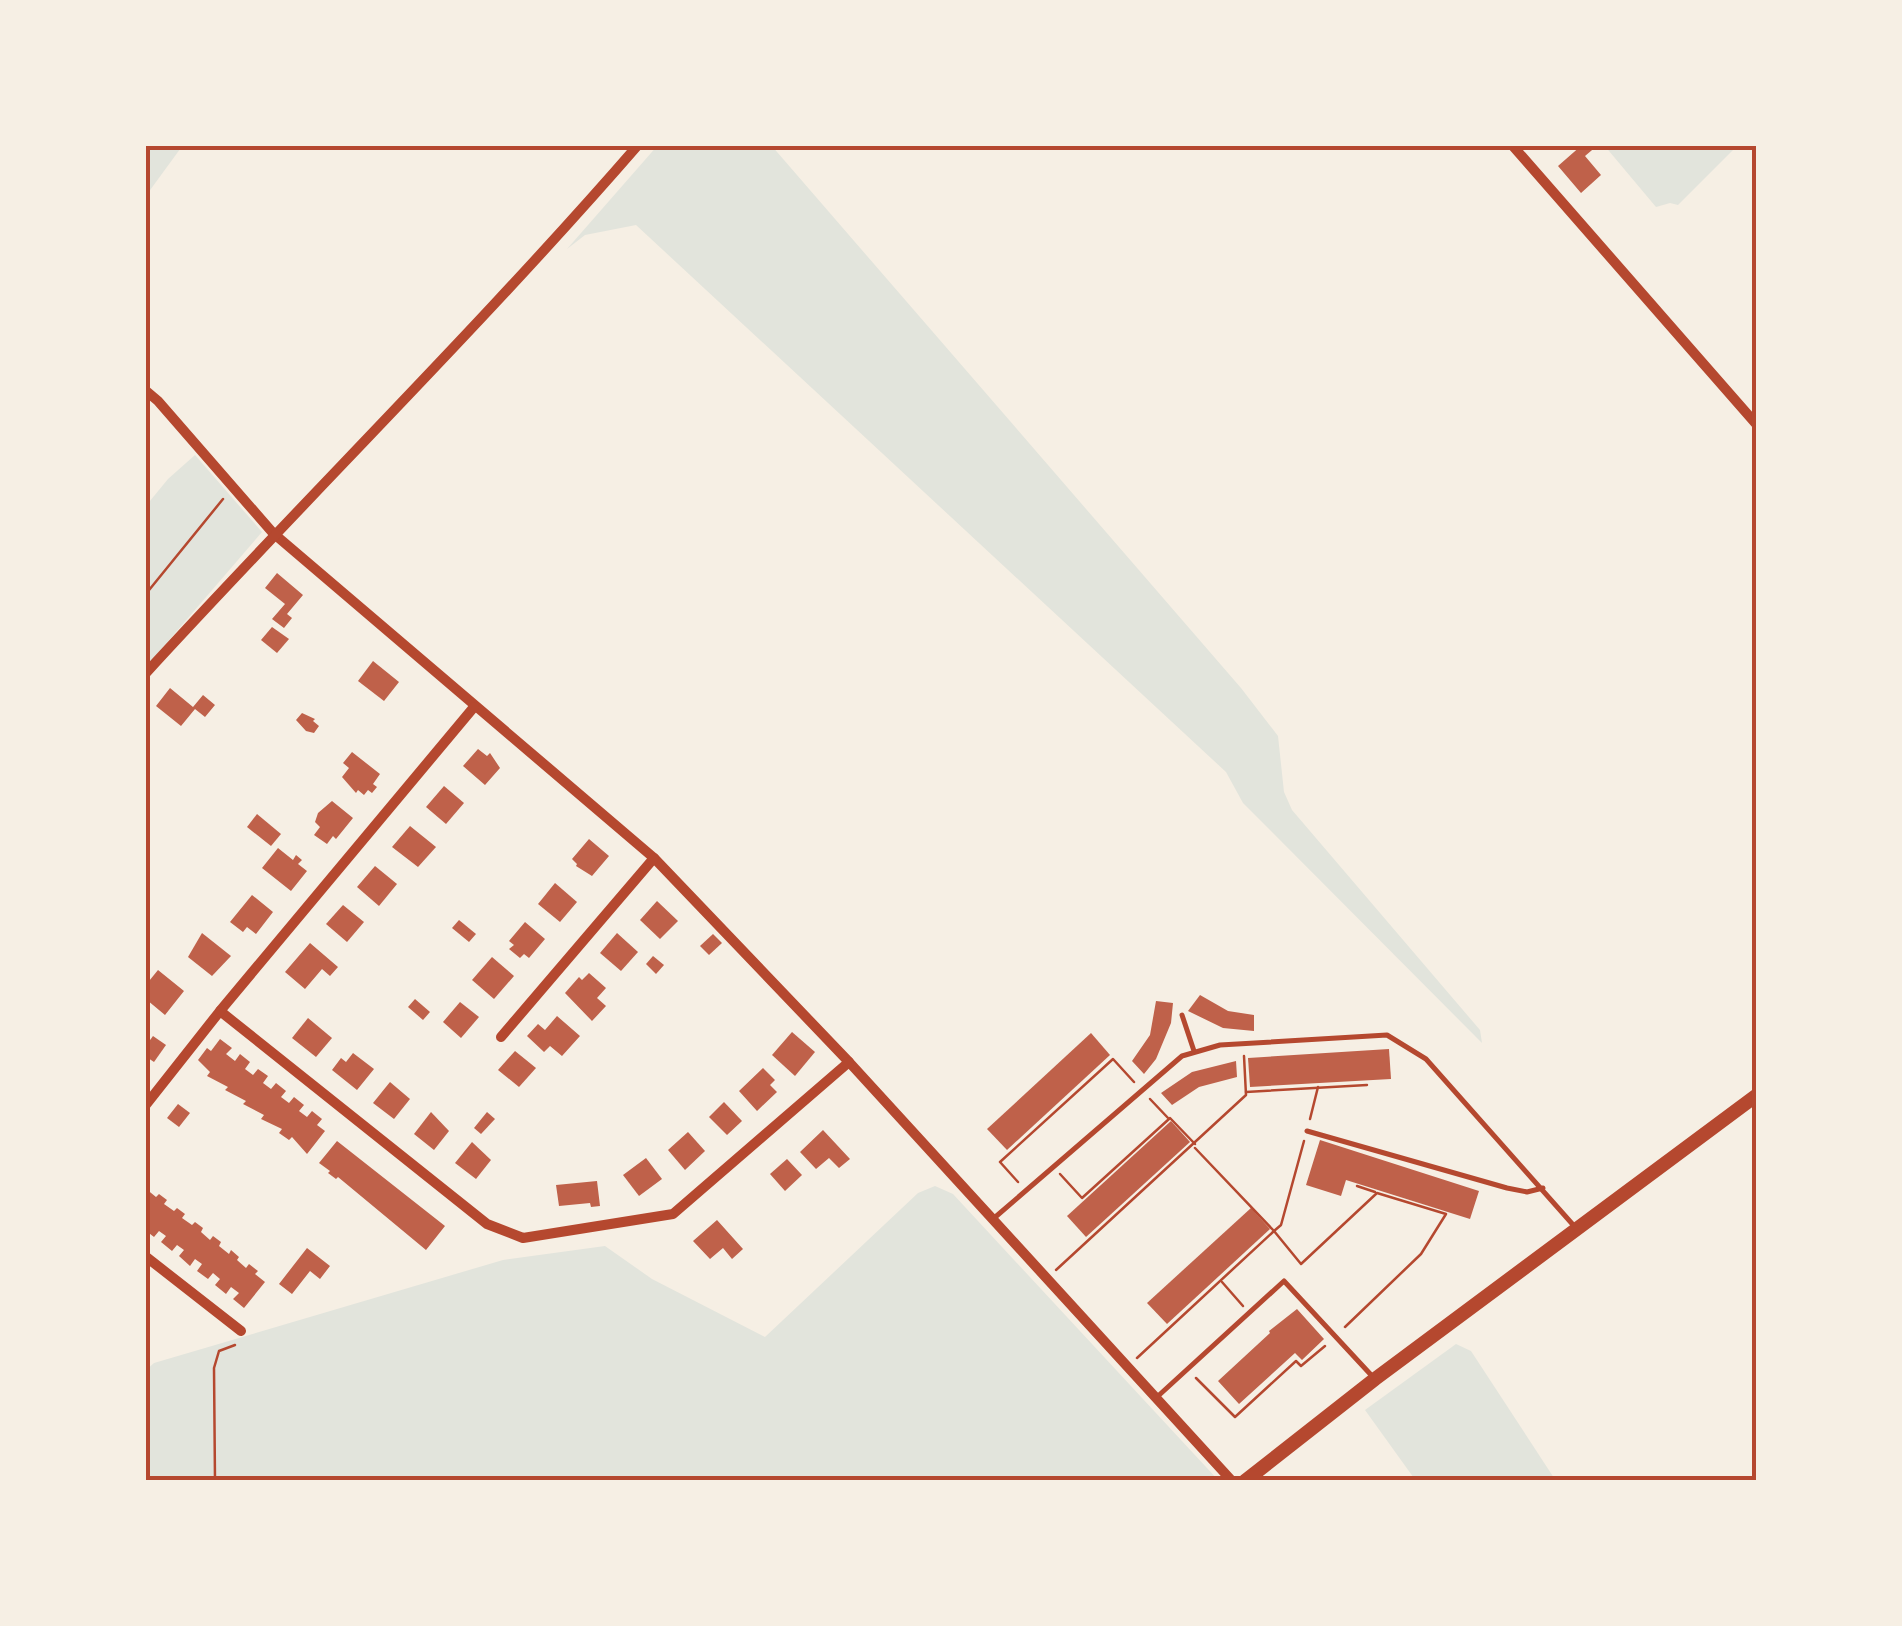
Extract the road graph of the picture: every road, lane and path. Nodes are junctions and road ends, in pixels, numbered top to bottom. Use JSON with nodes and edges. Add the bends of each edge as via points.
{"nodes":[{"id":1,"x":638,"y":145,"type":"edge"},
{"id":2,"x":1512,"y":145,"type":"edge"},
{"id":3,"x":145,"y":390,"type":"edge"},
{"id":4,"x":1757,"y":425,"type":"edge"},
{"id":5,"x":234,"y":488,"type":"junction"},
{"id":6,"x":274,"y":533,"type":"junction"},
{"id":7,"x":145,"y":595,"type":"edge"},
{"id":8,"x":145,"y":674,"type":"edge"},
{"id":9,"x":474,"y":707,"type":"junction"},
{"id":10,"x":654,"y":858,"type":"junction"},
{"id":11,"x":220,"y":1011,"type":"junction"},
{"id":12,"x":1182,"y":1015,"type":"dead end"},
{"id":13,"x":501,"y":1037,"type":"dead end"},
{"id":14,"x":1243,"y":1044,"type":"junction"},
{"id":15,"x":1194,"y":1051,"type":"junction"},
{"id":16,"x":849,"y":1062,"type":"junction"},
{"id":17,"x":1368,"y":1084,"type":"dead end"},
{"id":18,"x":1318,"y":1087,"type":"junction"},
{"id":19,"x":1141,"y":1090,"type":"junction"},
{"id":20,"x":1246,"y":1092,"type":"junction"},
{"id":21,"x":1757,"y":1095,"type":"edge"},
{"id":22,"x":145,"y":1106,"type":"edge"},
{"id":23,"x":1169,"y":1119,"type":"junction"},
{"id":24,"x":1307,"y":1131,"type":"junction"},
{"id":25,"x":1194,"y":1145,"type":"junction"},
{"id":26,"x":1053,"y":1166,"type":"junction"},
{"id":27,"x":1358,"y":1186,"type":"dead end"},
{"id":28,"x":1543,"y":1188,"type":"junction"},
{"id":29,"x":1026,"y":1190,"type":"junction"},
{"id":30,"x":1377,"y":1193,"type":"junction"},
{"id":31,"x":993,"y":1219,"type":"junction"},
{"id":32,"x":1576,"y":1229,"type":"junction"},
{"id":33,"x":1274,"y":1232,"type":"junction"},
{"id":34,"x":145,"y":1256,"type":"edge"},
{"id":35,"x":1048,"y":1278,"type":"junction"},
{"id":36,"x":1220,"y":1281,"type":"junction"},
{"id":37,"x":1250,"y":1313,"type":"junction"},
{"id":38,"x":241,"y":1331,"type":"joint"},
{"id":39,"x":1336,"y":1336,"type":"junction"},
{"id":40,"x":1128,"y":1366,"type":"junction"},
{"id":41,"x":1188,"y":1370,"type":"junction"},
{"id":42,"x":1375,"y":1379,"type":"junction"},
{"id":43,"x":1157,"y":1397,"type":"junction"},
{"id":44,"x":215,"y":1481,"type":"edge"},
{"id":45,"x":1232,"y":1481,"type":"edge"},
{"id":46,"x":1245,"y":1481,"type":"edge"}],
"edges":[{"from":1,"to":6,"type":"street"},
{"from":2,"to":4,"type":"street"},
{"from":3,"to":5,"type":"street"},
{"from":5,"to":6,"type":"street"},
{"from":5,"to":7,"type":"path"},
{"from":6,"to":8,"type":"street"},
{"from":6,"to":9,"type":"street"},
{"from":9,"to":10,"type":"street"},
{"from":9,"to":11,"type":"street"},
{"from":10,"to":13,"type":"street"},
{"from":10,"to":16,"type":"street"},
{"from":11,"to":16,"type":"street","via":[[487,1224],[522,1238],[673,1214]]},
{"from":11,"to":22,"type":"street"},
{"from":12,"to":15,"type":"lane"},
{"from":14,"to":15,"type":"lane"},
{"from":14,"to":20,"type":"path"},
{"from":14,"to":28,"type":"lane","via":[[1387,1035],[1426,1059]]},
{"from":15,"to":19,"type":"lane"},
{"from":16,"to":31,"type":"street"},
{"from":17,"to":18,"type":"path"},
{"from":18,"to":20,"type":"path"},
{"from":18,"to":24,"type":"path"},
{"from":19,"to":23,"type":"path"},
{"from":19,"to":26,"type":"lane"},
{"from":19,"to":29,"type":"path","via":[[1113,1059],[1000,1162]]},
{"from":20,"to":25,"type":"path"},
{"from":21,"to":32,"type":"main road"},
{"from":23,"to":25,"type":"path"},
{"from":23,"to":26,"type":"path","via":[[1082,1198]]},
{"from":24,"to":28,"type":"lane","via":[[1507,1188]]},
{"from":24,"to":33,"type":"path"},
{"from":25,"to":33,"type":"path"},
{"from":25,"to":35,"type":"path"},
{"from":26,"to":29,"type":"lane"},
{"from":27,"to":30,"type":"path"},
{"from":28,"to":32,"type":"lane"},
{"from":29,"to":31,"type":"lane"},
{"from":30,"to":33,"type":"path","via":[[1301,1264]]},
{"from":30,"to":39,"type":"path","via":[[1446,1214],[1420,1254]]},
{"from":31,"to":35,"type":"street"},
{"from":32,"to":42,"type":"main road"},
{"from":33,"to":36,"type":"path"},
{"from":34,"to":38,"type":"street"},
{"from":35,"to":40,"type":"street"},
{"from":36,"to":37,"type":"path"},
{"from":36,"to":40,"type":"path"},
{"from":37,"to":39,"type":"lane","via":[[1284,1281]]},
{"from":37,"to":41,"type":"lane"},
{"from":38,"to":44,"type":"path","via":[[240,1342],[219,1351],[214,1368]]},
{"from":39,"to":41,"type":"path","via":[[1302,1366],[1296,1360],[1234,1417]]},
{"from":39,"to":42,"type":"lane"},
{"from":40,"to":43,"type":"street"},
{"from":41,"to":43,"type":"lane"},
{"from":42,"to":46,"type":"main road"},
{"from":43,"to":45,"type":"street"}]}
